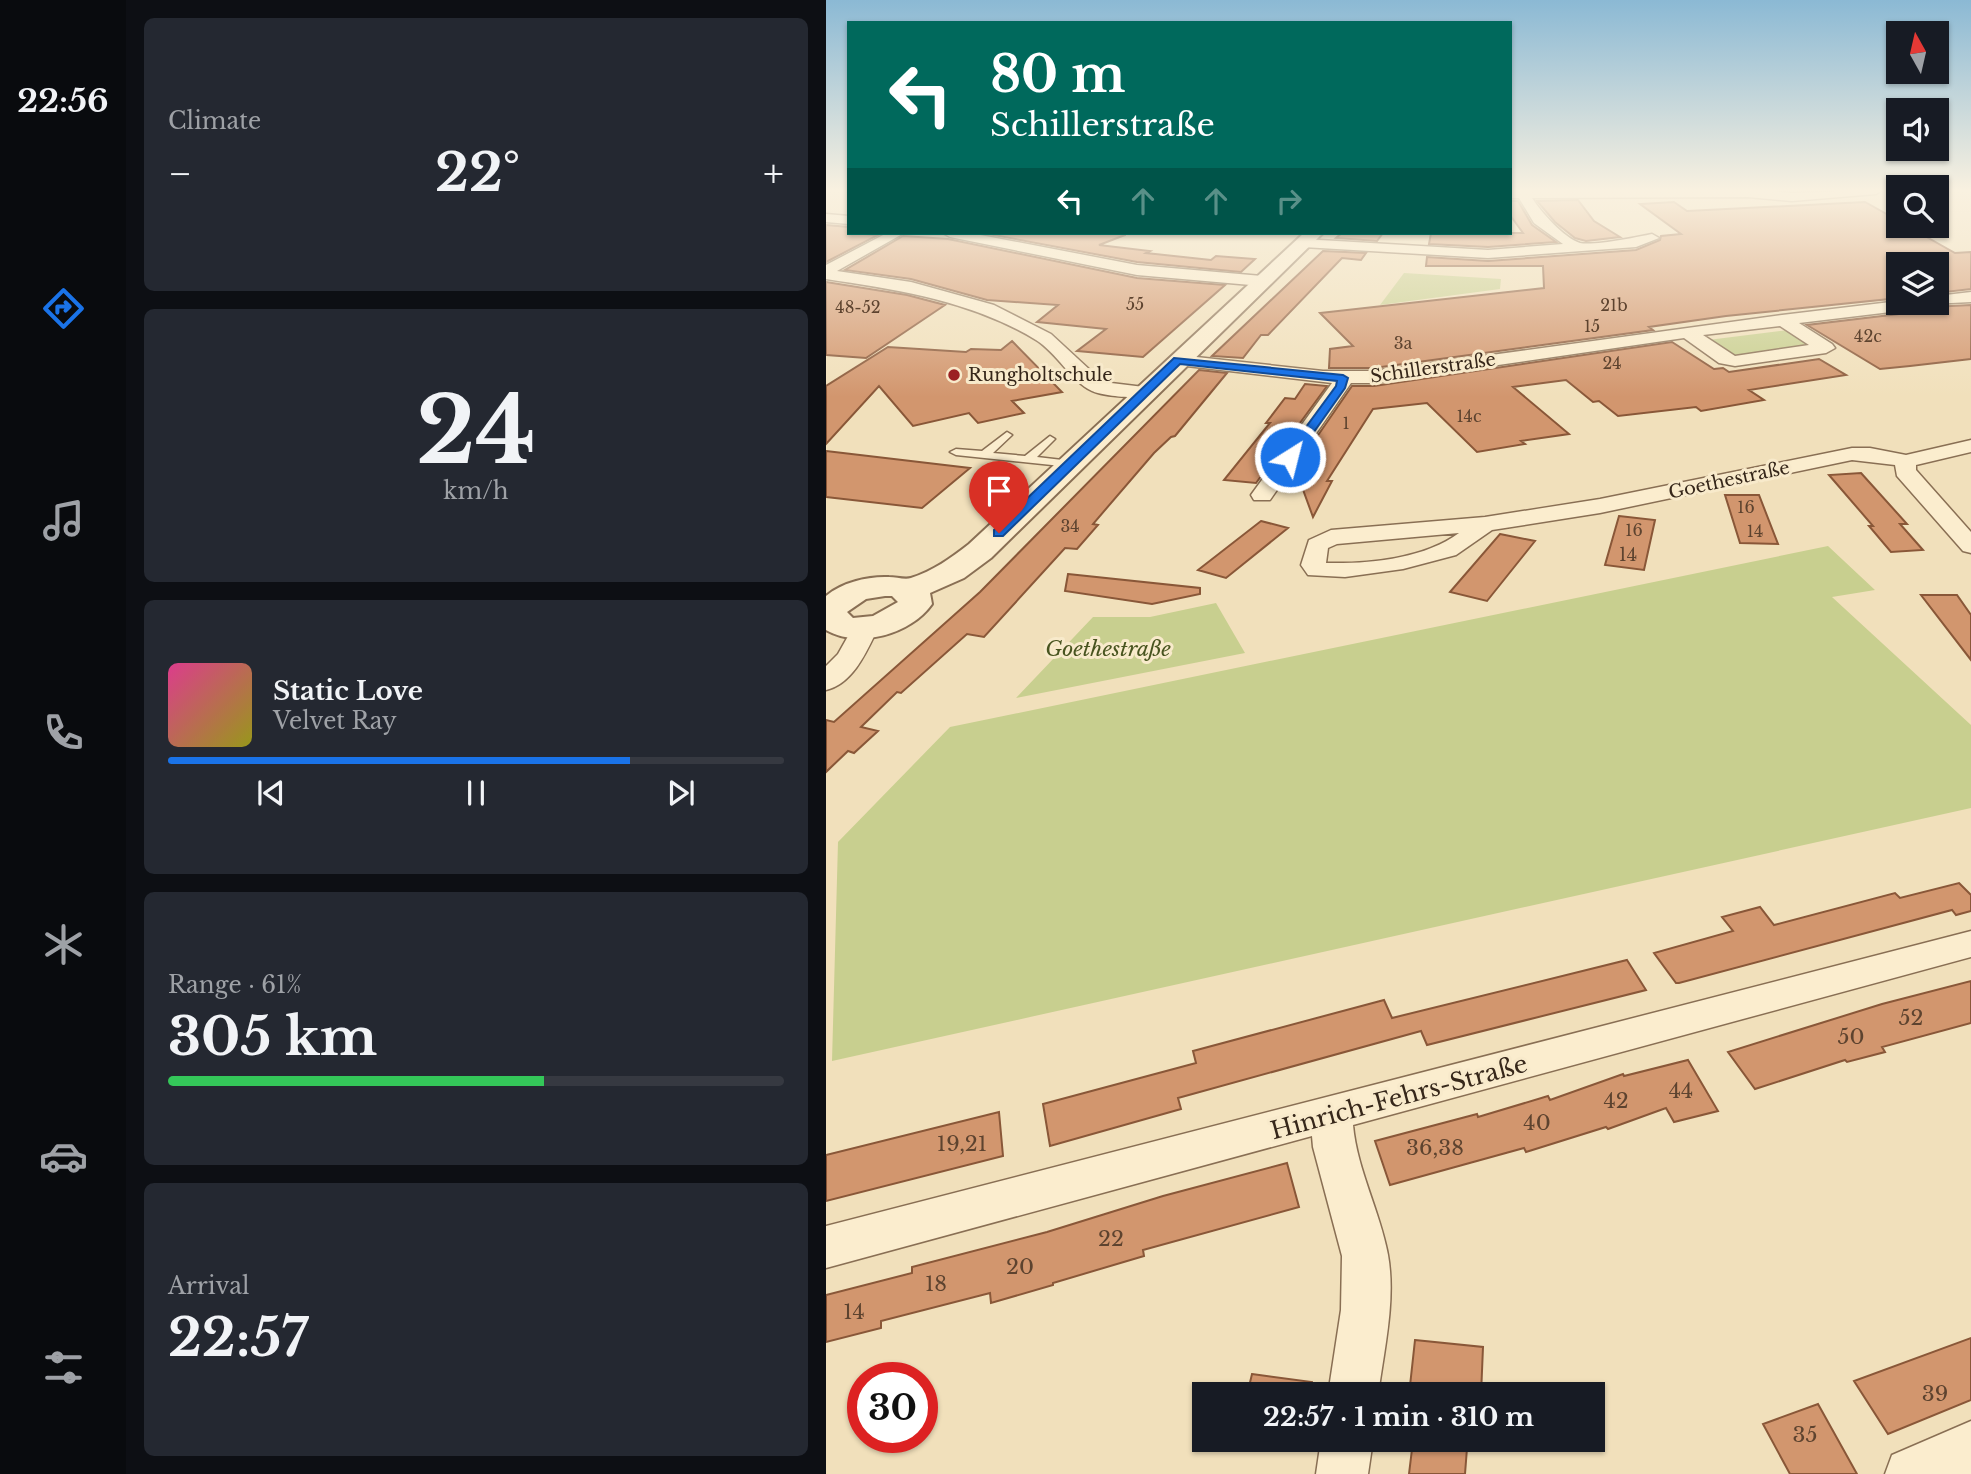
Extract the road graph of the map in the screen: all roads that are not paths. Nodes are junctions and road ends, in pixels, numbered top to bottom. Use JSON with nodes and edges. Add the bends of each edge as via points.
{"nodes":[{"id":1,"x":851,"y":259,"type":"edge"},
{"id":2,"x":1080,"y":259,"type":"edge"},
{"id":3,"x":1286,"y":259,"type":"edge"},
{"id":4,"x":826,"y":273,"type":"edge"},
{"id":5,"x":1262,"y":281,"type":"junction"},
{"id":6,"x":1971,"y":297,"type":"edge"},
{"id":7,"x":1949,"y":300,"type":"edge"},
{"id":8,"x":1886,"y":308,"type":"edge"},
{"id":9,"x":1782,"y":320,"type":"junction"},
{"id":10,"x":1687,"y":332,"type":"junction"},
{"id":11,"x":1178,"y":360,"type":"junction"},
{"id":12,"x":1343,"y":378,"type":"junction"},
{"id":13,"x":1144,"y":393,"type":"junction"},
{"id":14,"x":1007,"y":435,"type":"dead end"},
{"id":15,"x":1050,"y":439,"type":"dead end"},
{"id":16,"x":1971,"y":446,"type":"edge"},
{"id":17,"x":956,"y":452,"type":"dead end"},
{"id":18,"x":984,"y":455,"type":"junction"},
{"id":19,"x":1028,"y":459,"type":"junction"},
{"id":20,"x":1906,"y":461,"type":"junction"},
{"id":21,"x":1071,"y":464,"type":"junction"},
{"id":22,"x":1262,"y":495,"type":"dead end"},
{"id":23,"x":1485,"y":524,"type":"junction"},
{"id":24,"x":1971,"y":546,"type":"edge"},
{"id":25,"x":909,"y":591,"type":"junction"},
{"id":26,"x":830,"y":605,"type":"edge"},
{"id":27,"x":865,"y":628,"type":"junction"},
{"id":28,"x":826,"y":682,"type":"edge"},
{"id":29,"x":1971,"y":944,"type":"edge"},
{"id":30,"x":1332,"y":1115,"type":"junction"},
{"id":31,"x":826,"y":1247,"type":"edge"},
{"id":32,"x":1355,"y":1382,"type":"edge"},
{"id":33,"x":1971,"y":1447,"type":"edge"},
{"id":34,"x":1345,"y":1452,"type":"edge"},
{"id":35,"x":1342,"y":1474,"type":"edge"},
{"id":36,"x":1911,"y":1474,"type":"edge"}],
"edges":[{"from":1,"to":4,"type":"street"},
{"from":2,"to":5,"type":"street","via":[[1137,270]]},
{"from":3,"to":5,"type":"street"},
{"from":4,"to":13,"type":"street","via":[[911,287],[988,309],[1049,341],[1097,387]]},
{"from":5,"to":11,"type":"street"},
{"from":6,"to":7,"type":"street"},
{"from":8,"to":9,"type":"street","name":"Schillerstraße"},
{"from":9,"to":10,"type":"street","name":"Schillerstraße"},
{"from":9,"to":10,"type":"street","via":[[1826,348],[1735,361]]},
{"from":10,"to":12,"type":"street","name":"Schillerstraße"},
{"from":11,"to":12,"type":"street","name":"Schillerstraße"},
{"from":11,"to":13,"type":"street"},
{"from":12,"to":22,"type":"street"},
{"from":13,"to":21,"type":"street"},
{"from":14,"to":18,"type":"lane"},
{"from":15,"to":19,"type":"lane"},
{"from":16,"to":20,"type":"street","name":"Goethestraße"},
{"from":17,"to":18,"type":"lane"},
{"from":18,"to":19,"type":"lane"},
{"from":19,"to":21,"type":"lane"},
{"from":20,"to":23,"type":"street","name":"Goethestraße","via":[[1852,454],[1653,497]]},
{"from":20,"to":24,"type":"street","via":[[1905,471]]},
{"from":21,"to":25,"type":"street","via":[[971,558]]},
{"from":23,"to":23,"type":"street","name":"Goethestraße","via":[[1327,538],[1315,548],[1312,565],[1340,572],[1436,554],[1455,547]]},
{"from":25,"to":26,"type":"street","via":[[870,587]]},
{"from":25,"to":27,"type":"street","via":[[915,595],[913,608],[902,618]]},
{"from":26,"to":27,"type":"street","via":[[831,618],[838,624]]},
{"from":27,"to":28,"type":"street","via":[[850,659]]},
{"from":29,"to":30,"type":"street","name":"Hinrich-Fehrs-Straße"},
{"from":30,"to":31,"type":"street","name":"Hinrich-Fehrs-Straße"},
{"from":30,"to":32,"type":"street","via":[[1334,1147],[1365,1256],[1365,1310]]},
{"from":33,"to":36,"type":"street"},
{"from":34,"to":35,"type":"street"}]}
